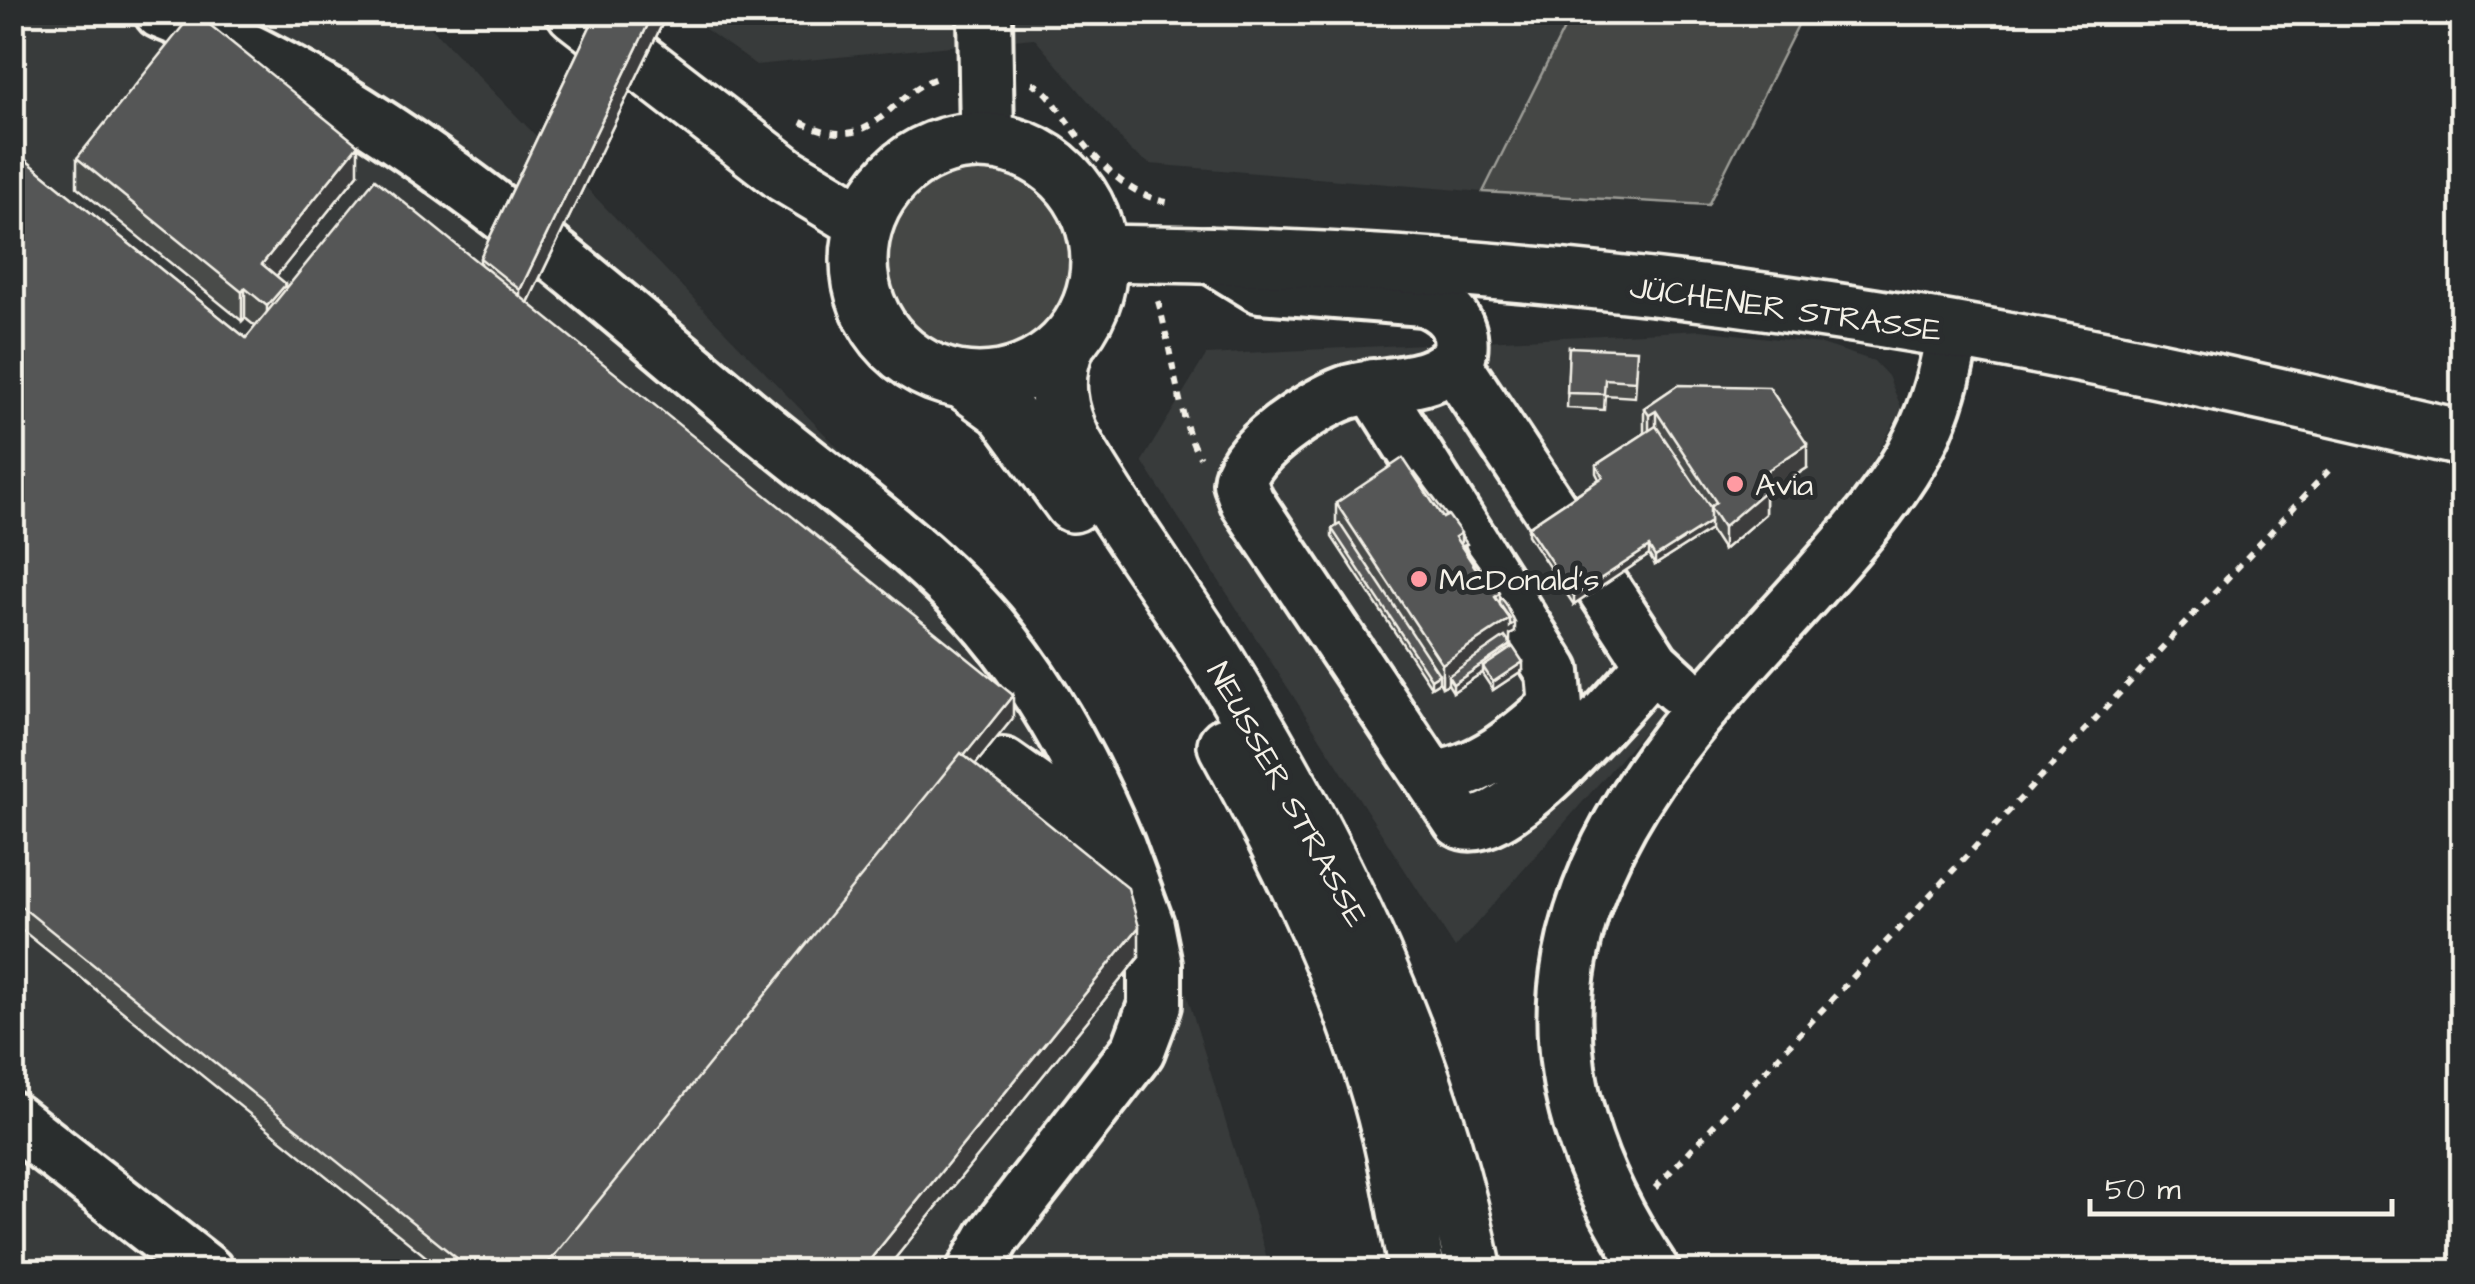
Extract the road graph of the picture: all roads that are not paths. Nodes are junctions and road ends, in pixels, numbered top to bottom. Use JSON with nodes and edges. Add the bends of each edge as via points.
{"nodes":[{"id":1,"x":161,"y":12,"type":"edge"},
{"id":2,"x":575,"y":12,"type":"edge"},
{"id":3,"x":985,"y":12,"type":"edge"},
{"id":4,"x":987,"y":140,"type":"junction"},
{"id":5,"x":864,"y":222,"type":"junction"},
{"id":6,"x":1099,"y":253,"type":"junction"},
{"id":7,"x":1208,"y":254,"type":"junction"},
{"id":8,"x":1954,"y":331,"type":"junction"},
{"id":9,"x":1067,"y":344,"type":"junction"},
{"id":10,"x":1464,"y":378,"type":"junction"},
{"id":11,"x":964,"y":381,"type":"junction"},
{"id":12,"x":1373,"y":386,"type":"junction"},
{"id":13,"x":2462,"y":438,"type":"edge"},
{"id":14,"x":1408,"y":439,"type":"junction"},
{"id":15,"x":1555,"y":516,"type":"edge"},
{"id":16,"x":1602,"y":586,"type":"edge"},
{"id":17,"x":1653,"y":664,"type":"junction"},
{"id":18,"x":1701,"y":709,"type":"junction"},
{"id":19,"x":1002,"y":765,"type":"dead end"},
{"id":20,"x":1432,"y":778,"type":"junction"},
{"id":21,"x":1118,"y":846,"type":"junction"},
{"id":22,"x":12,"y":1119,"type":"edge"},
{"id":23,"x":208,"y":1272,"type":"edge"},
{"id":24,"x":972,"y":1272,"type":"edge"},
{"id":25,"x":1417,"y":1272,"type":"edge"},
{"id":26,"x":1474,"y":1272,"type":"edge"},
{"id":27,"x":1653,"y":1272,"type":"edge"}],
"edges":[{"from":1,"to":21,"type":"street","via":[[280,65],[441,172],[592,287],[916,556],[973,607],[1024,670],[1079,762]]},
{"from":2,"to":5,"type":"main road","via":[[786,175]]},
{"from":3,"to":4,"type":"street"},
{"from":4,"to":5,"type":"main road","via":[[953,142],[920,155],[892,176]]},
{"from":4,"to":6,"type":"main road","via":[[1022,148],[1064,176],[1084,204]]},
{"from":5,"to":11,"type":"main road","via":[[860,281],[872,318],[912,362]]},
{"from":6,"to":7,"type":"main road","name":"JÜCHENER STRASSE","via":[[1155,227]]},
{"from":6,"to":9,"type":"main road","via":[[1092,301]]},
{"from":7,"to":8,"type":"main road","name":"JÜCHENER STRASSE","via":[[1486,270],[1704,293]]},
{"from":7,"to":10,"type":"street","via":[[1260,286],[1433,302],[1460,333]]},
{"from":8,"to":13,"type":"main road","name":"JÜCHENER STRASSE"},
{"from":8,"to":18,"type":"street","via":[[1936,404],[1902,472],[1843,550]]},
{"from":9,"to":11,"type":"main road","via":[[1022,373]]},
{"from":9,"to":26,"type":"main road","name":"NEUSSER STRASSE","via":[[1058,393],[1074,444],[1272,754],[1386,984],[1433,1108]]},
{"from":10,"to":12,"type":"street"},
{"from":10,"to":14,"type":"street"},
{"from":10,"to":15,"type":"street"},
{"from":11,"to":25,"type":"main road","name":"NEUSSER STRASSE","via":[[1004,410],[1051,470],[1178,664],[1247,785],[1326,948],[1367,1053],[1390,1129]]},
{"from":12,"to":14,"type":"street"},
{"from":12,"to":20,"type":"street","via":[[1334,398],[1300,419],[1266,443],[1241,474],[1247,502]]},
{"from":14,"to":20,"type":"street","via":[[1553,672],[1556,707],[1470,772]]},
{"from":16,"to":17,"type":"street"},
{"from":17,"to":18,"type":"street"},
{"from":17,"to":20,"type":"street","via":[[1535,788],[1497,817],[1464,824]]},
{"from":18,"to":27,"type":"street","via":[[1646,778],[1601,855],[1567,975],[1564,1058],[1574,1113]]},
{"from":19,"to":21,"type":"street"},
{"from":21,"to":24,"type":"street","via":[[1155,964],[1152,1020],[1127,1067]]},
{"from":22,"to":23,"type":"street"}]}
